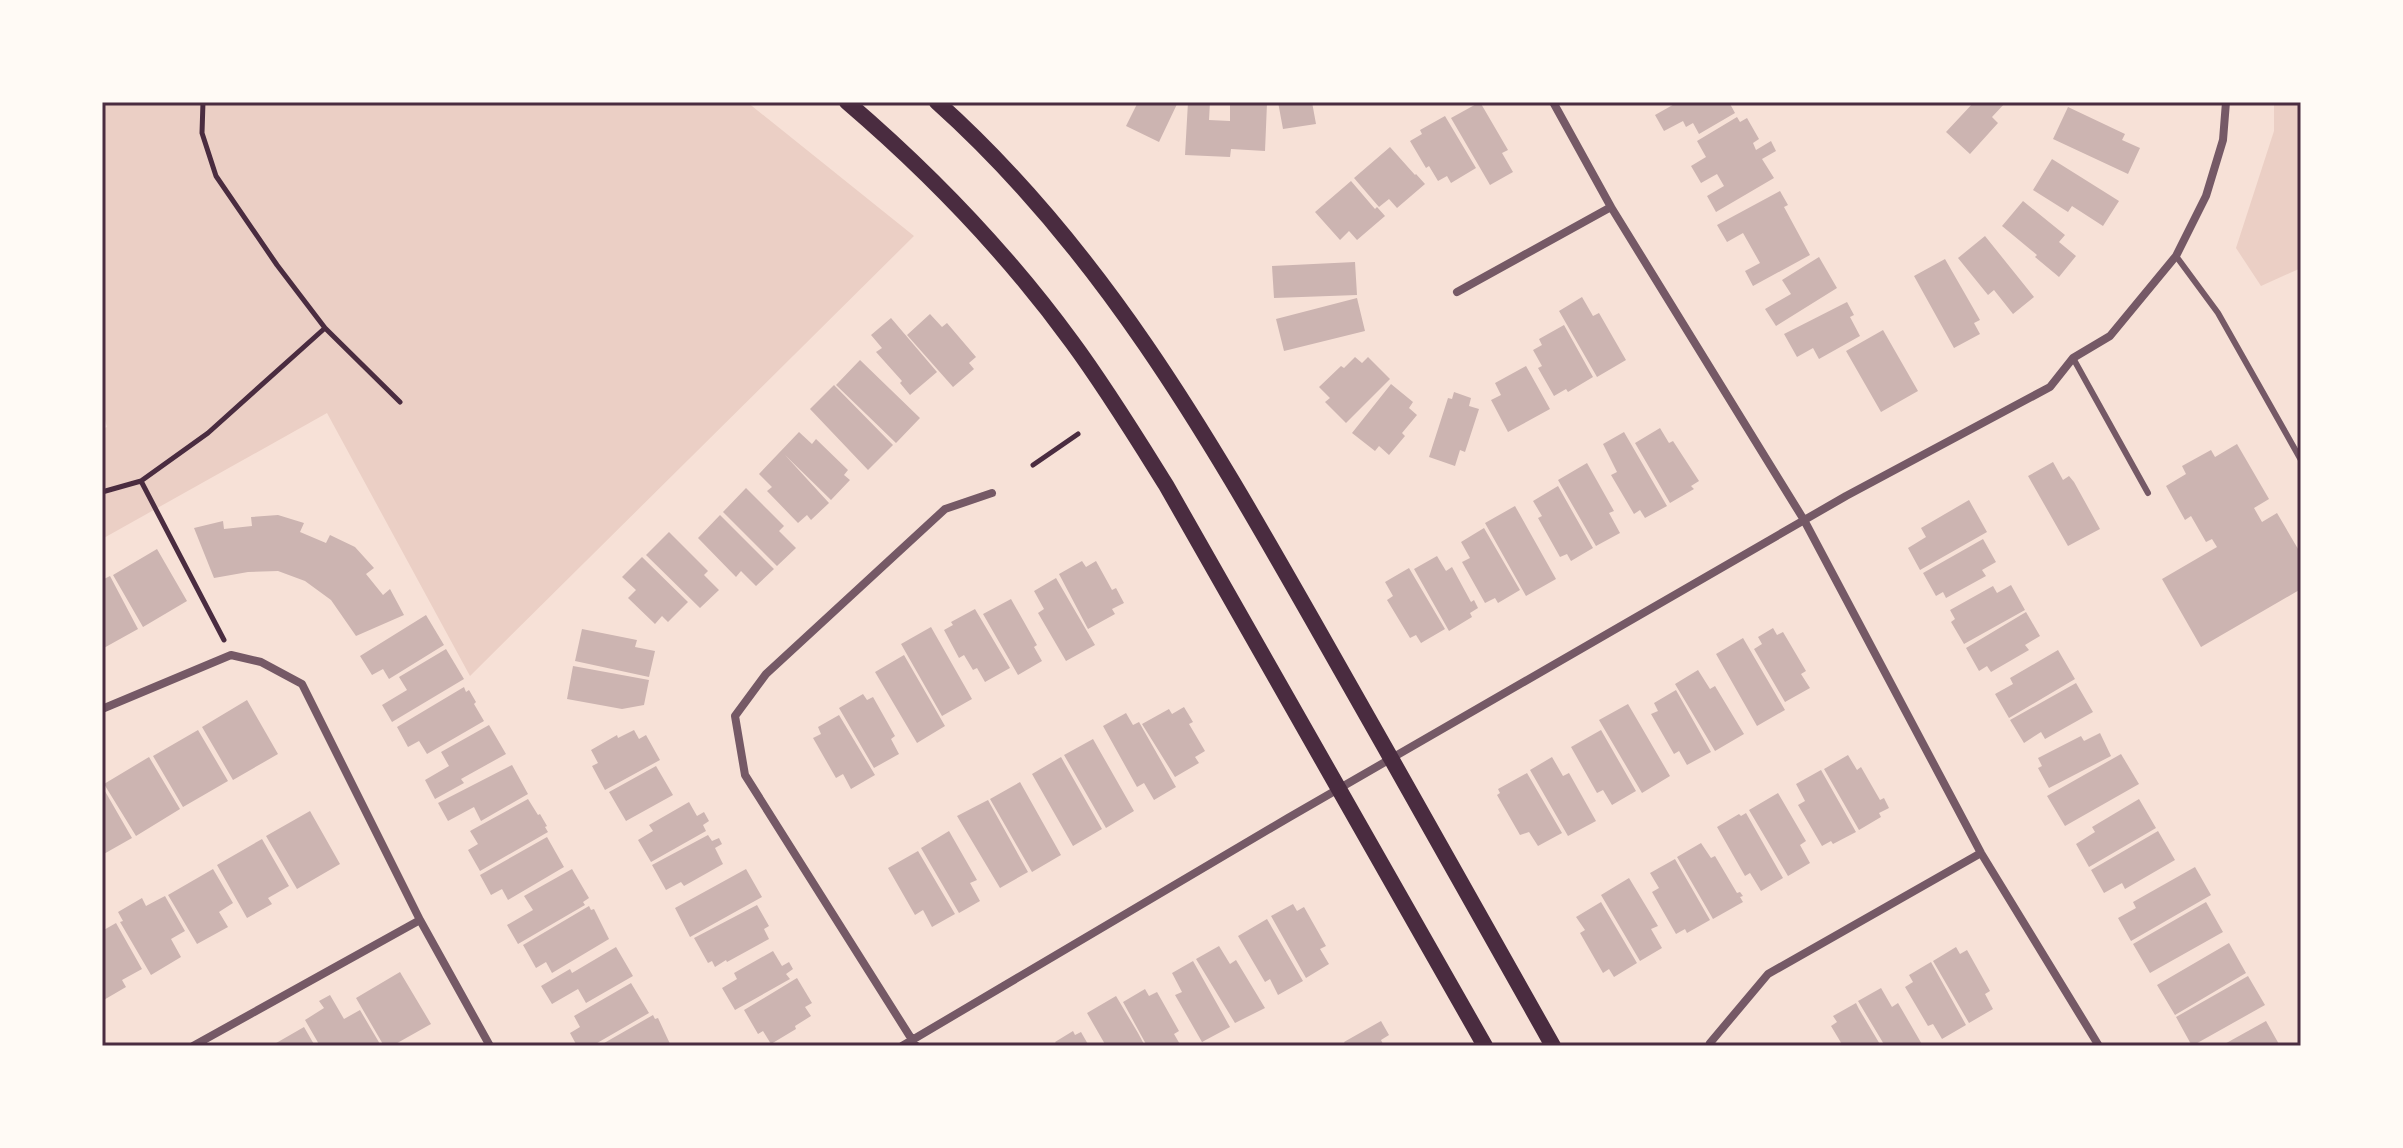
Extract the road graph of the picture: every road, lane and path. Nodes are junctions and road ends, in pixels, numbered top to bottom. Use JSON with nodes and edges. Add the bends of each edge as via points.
{"nodes":[{"id":1,"x":203,"y":102,"type":"edge"},
{"id":2,"x":847,"y":102,"type":"edge"},
{"id":3,"x":937,"y":102,"type":"edge"},
{"id":4,"x":1553,"y":102,"type":"edge"},
{"id":5,"x":2226,"y":102,"type":"edge"},
{"id":6,"x":1611,"y":207,"type":"junction"},
{"id":7,"x":2301,"y":241,"type":"edge"},
{"id":8,"x":2176,"y":256,"type":"junction"},
{"id":9,"x":2301,"y":259,"type":"edge"},
{"id":10,"x":1457,"y":292,"type":"dead end"},
{"id":11,"x":325,"y":328,"type":"junction"},
{"id":12,"x":2073,"y":358,"type":"junction"},
{"id":13,"x":400,"y":402,"type":"dead end"},
{"id":14,"x":1078,"y":434,"type":"dead end"},
{"id":15,"x":2301,"y":460,"type":"edge"},
{"id":16,"x":1033,"y":465,"type":"dead end"},
{"id":17,"x":141,"y":481,"type":"junction"},
{"id":18,"x":102,"y":492,"type":"edge"},
{"id":19,"x":992,"y":493,"type":"dead end"},
{"id":20,"x":2148,"y":493,"type":"dead end"},
{"id":21,"x":1804,"y":520,"type":"junction"},
{"id":22,"x":231,"y":655,"type":"junction"},
{"id":23,"x":102,"y":709,"type":"edge"},
{"id":24,"x":1391,"y":758,"type":"junction"},
{"id":25,"x":1338,"y":789,"type":"junction"},
{"id":26,"x":1981,"y":853,"type":"junction"},
{"id":27,"x":420,"y":920,"type":"junction"},
{"id":28,"x":914,"y":1043,"type":"edge"},
{"id":29,"x":1710,"y":1043,"type":"dead end"},
{"id":30,"x":193,"y":1046,"type":"edge"},
{"id":31,"x":490,"y":1046,"type":"edge"},
{"id":32,"x":902,"y":1046,"type":"edge"},
{"id":33,"x":1485,"y":1046,"type":"edge"},
{"id":34,"x":1553,"y":1046,"type":"edge"},
{"id":35,"x":2099,"y":1046,"type":"edge"}],
"edges":[{"from":1,"to":11,"type":"path","via":[[202,133],[216,176]]},
{"from":2,"to":25,"type":"main road","via":[[971,220],[1074,344],[1166,485]]},
{"from":3,"to":24,"type":"main road","via":[[1056,225],[1115,299],[1185,402]]},
{"from":4,"to":6,"type":"street"},
{"from":5,"to":8,"type":"street","via":[[2223,140],[2206,196]]},
{"from":6,"to":10,"type":"street"},
{"from":6,"to":21,"type":"street"},
{"from":7,"to":9,"type":"lane"},
{"from":8,"to":12,"type":"street","via":[[2110,336]]},
{"from":8,"to":15,"type":"lane","via":[[2218,313]]},
{"from":11,"to":13,"type":"path"},
{"from":11,"to":17,"type":"path","via":[[208,433]]},
{"from":12,"to":20,"type":"lane"},
{"from":12,"to":21,"type":"street","via":[[2050,387]]},
{"from":14,"to":16,"type":"path"},
{"from":17,"to":18,"type":"path"},
{"from":17,"to":22,"type":"path"},
{"from":19,"to":28,"type":"street","via":[[945,509],[766,674],[735,716],[745,775]]},
{"from":21,"to":24,"type":"street"},
{"from":21,"to":26,"type":"street"},
{"from":22,"to":23,"type":"street"},
{"from":22,"to":27,"type":"street","via":[[261,662],[302,684]]},
{"from":24,"to":25,"type":"street"},
{"from":24,"to":34,"type":"main road"},
{"from":25,"to":28,"type":"street"},
{"from":25,"to":33,"type":"main road"},
{"from":26,"to":29,"type":"street","via":[[1768,974]]},
{"from":26,"to":35,"type":"street"},
{"from":27,"to":30,"type":"street"},
{"from":27,"to":31,"type":"street"},
{"from":28,"to":32,"type":"street"}]}
